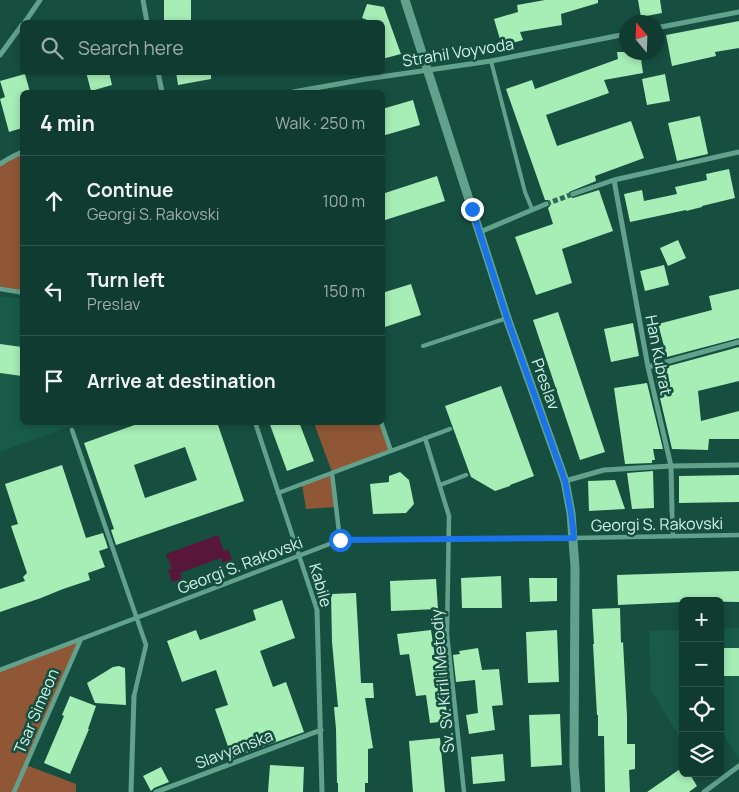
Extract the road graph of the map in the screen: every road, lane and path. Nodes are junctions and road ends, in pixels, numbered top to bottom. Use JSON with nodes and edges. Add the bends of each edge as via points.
{"nodes":[{"id":1,"x":40,"y":0,"type":"edge"},
{"id":2,"x":143,"y":0,"type":"edge"},
{"id":3,"x":405,"y":0,"type":"edge"},
{"id":4,"x":739,"y":12,"type":"edge"},
{"id":5,"x":27,"y":20,"type":"edge"},
{"id":6,"x":148,"y":20,"type":"edge"},
{"id":7,"x":664,"y":26,"type":"edge"},
{"id":8,"x":20,"y":29,"type":"edge"},
{"id":9,"x":619,"y":35,"type":"edge"},
{"id":10,"x":0,"y":55,"type":"edge"},
{"id":11,"x":491,"y":62,"type":"junction"},
{"id":12,"x":428,"y":69,"type":"junction"},
{"id":13,"x":159,"y":75,"type":"edge"},
{"id":14,"x":162,"y":90,"type":"edge"},
{"id":15,"x":304,"y":90,"type":"edge"},
{"id":16,"x":739,"y":152,"type":"edge"},
{"id":17,"x":20,"y":153,"type":"edge"},
{"id":18,"x":0,"y":164,"type":"edge"},
{"id":19,"x":614,"y":180,"type":"junction"},
{"id":20,"x":574,"y":194,"type":"tunnel mouth"},
{"id":21,"x":546,"y":204,"type":"tunnel mouth"},
{"id":22,"x":532,"y":209,"type":"junction"},
{"id":23,"x":480,"y":232,"type":"junction"},
{"id":24,"x":0,"y":289,"type":"edge"},
{"id":25,"x":20,"y":292,"type":"edge"},
{"id":26,"x":507,"y":318,"type":"junction"},
{"id":27,"x":739,"y":342,"type":"edge"},
{"id":28,"x":423,"y":346,"type":"dead end"},
{"id":29,"x":648,"y":367,"type":"junction"},
{"id":30,"x":256,"y":425,"type":"edge"},
{"id":31,"x":382,"y":425,"type":"edge"},
{"id":32,"x":450,"y":428,"type":"dead end"},
{"id":33,"x":72,"y":430,"type":"dead end"},
{"id":34,"x":425,"y":438,"type":"junction"},
{"id":35,"x":390,"y":451,"type":"junction"},
{"id":36,"x":739,"y":465,"type":"edge"},
{"id":37,"x":671,"y":466,"type":"junction"},
{"id":38,"x":332,"y":472,"type":"junction"},
{"id":39,"x":466,"y":476,"type":"dead end"},
{"id":40,"x":565,"y":481,"type":"junction"},
{"id":41,"x":440,"y":485,"type":"junction"},
{"id":42,"x":278,"y":493,"type":"junction"},
{"id":43,"x":672,"y":511,"type":"joint"},
{"id":44,"x":739,"y":535,"type":"edge"},
{"id":45,"x":673,"y":536,"type":"junction"},
{"id":46,"x":574,"y":538,"type":"junction"},
{"id":47,"x":449,"y":539,"type":"junction"},
{"id":48,"x":340,"y":540,"type":"junction"},
{"id":49,"x":300,"y":556,"type":"junction"},
{"id":50,"x":318,"y":610,"type":"joint"},
{"id":51,"x":137,"y":618,"type":"junction"},
{"id":52,"x":81,"y":639,"type":"junction"},
{"id":53,"x":0,"y":670,"type":"edge"},
{"id":54,"x":134,"y":696,"type":"joint"},
{"id":55,"x":321,"y":730,"type":"junction"},
{"id":56,"x":739,"y":766,"type":"edge"},
{"id":57,"x":14,"y":792,"type":"edge"},
{"id":58,"x":131,"y":792,"type":"edge"},
{"id":59,"x":156,"y":792,"type":"edge"},
{"id":60,"x":322,"y":792,"type":"edge"},
{"id":61,"x":464,"y":792,"type":"edge"},
{"id":62,"x":576,"y":792,"type":"edge"},
{"id":63,"x":704,"y":792,"type":"edge"}],
"edges":[{"from":1,"to":5,"type":"street"},
{"from":2,"to":6,"type":"street"},
{"from":3,"to":12,"type":"street","name":"Preslav"},
{"from":4,"to":7,"type":"street"},
{"from":8,"to":10,"type":"street"},
{"from":9,"to":11,"type":"street","name":"Strahil Voyvoda"},
{"from":11,"to":12,"type":"street","name":"Strahil Voyvoda"},
{"from":11,"to":22,"type":"lane"},
{"from":12,"to":15,"type":"street","name":"Strahil Voyvoda"},
{"from":12,"to":23,"type":"street","name":"Preslav"},
{"from":13,"to":14,"type":"street"},
{"from":16,"to":19,"type":"street"},
{"from":17,"to":18,"type":"street"},
{"from":19,"to":20,"type":"street"},
{"from":19,"to":29,"type":"street","name":"Han Kubrat"},
{"from":21,"to":22,"type":"street"},
{"from":22,"to":23,"type":"street"},
{"from":23,"to":26,"type":"street","name":"Preslav"},
{"from":24,"to":25,"type":"street"},
{"from":26,"to":28,"type":"lane"},
{"from":26,"to":40,"type":"street","name":"Preslav"},
{"from":27,"to":29,"type":"street"},
{"from":29,"to":37,"type":"street","name":"Han Kubrat"},
{"from":30,"to":42,"type":"street","name":"Kabile"},
{"from":31,"to":35,"type":"street"},
{"from":32,"to":34,"type":"street"},
{"from":33,"to":51,"type":"street"},
{"from":34,"to":35,"type":"street"},
{"from":34,"to":41,"type":"street","name":"Sv. Sv. Kiril i Metodiy"},
{"from":35,"to":38,"type":"street"},
{"from":36,"to":37,"type":"street"},
{"from":37,"to":40,"type":"street","via":[[604,470]]},
{"from":37,"to":43,"type":"street","name":"Han Kubrat"},
{"from":38,"to":42,"type":"street"},
{"from":38,"to":48,"type":"street"},
{"from":39,"to":41,"type":"street"},
{"from":40,"to":46,"type":"street","name":"Preslav"},
{"from":41,"to":47,"type":"street","name":"Sv. Sv. Kiril i Metodiy","via":[[449,516]]},
{"from":42,"to":49,"type":"street","name":"Kabile"},
{"from":43,"to":45,"type":"street","name":"Han Kubrat"},
{"from":44,"to":45,"type":"street","name":"Georgi S. Rakovski"},
{"from":45,"to":46,"type":"street","name":"Georgi S. Rakovski"},
{"from":46,"to":47,"type":"street","name":"Georgi S. Rakovski"},
{"from":46,"to":62,"type":"street","name":"Preslav"},
{"from":47,"to":48,"type":"street","name":"Georgi S. Rakovski"},
{"from":47,"to":61,"type":"street","name":"Sv. Sv. Kiril i Metodiy","via":[[447,634]]},
{"from":48,"to":49,"type":"street","name":"Georgi S. Rakovski"},
{"from":49,"to":50,"type":"street","name":"Kabile"},
{"from":49,"to":51,"type":"street","name":"Georgi S. Rakovski"},
{"from":50,"to":55,"type":"street","name":"Kabile"},
{"from":51,"to":52,"type":"street","name":"Georgi S. Rakovski"},
{"from":51,"to":54,"type":"street","via":[[146,645]]},
{"from":52,"to":53,"type":"street","name":"Georgi S. Rakovski"},
{"from":52,"to":57,"type":"street","name":"Tsar Simeon"},
{"from":54,"to":58,"type":"street"},
{"from":55,"to":59,"type":"street","name":"Slavyanska"},
{"from":55,"to":60,"type":"street","name":"Kabile"},
{"from":56,"to":63,"type":"street"}]}
